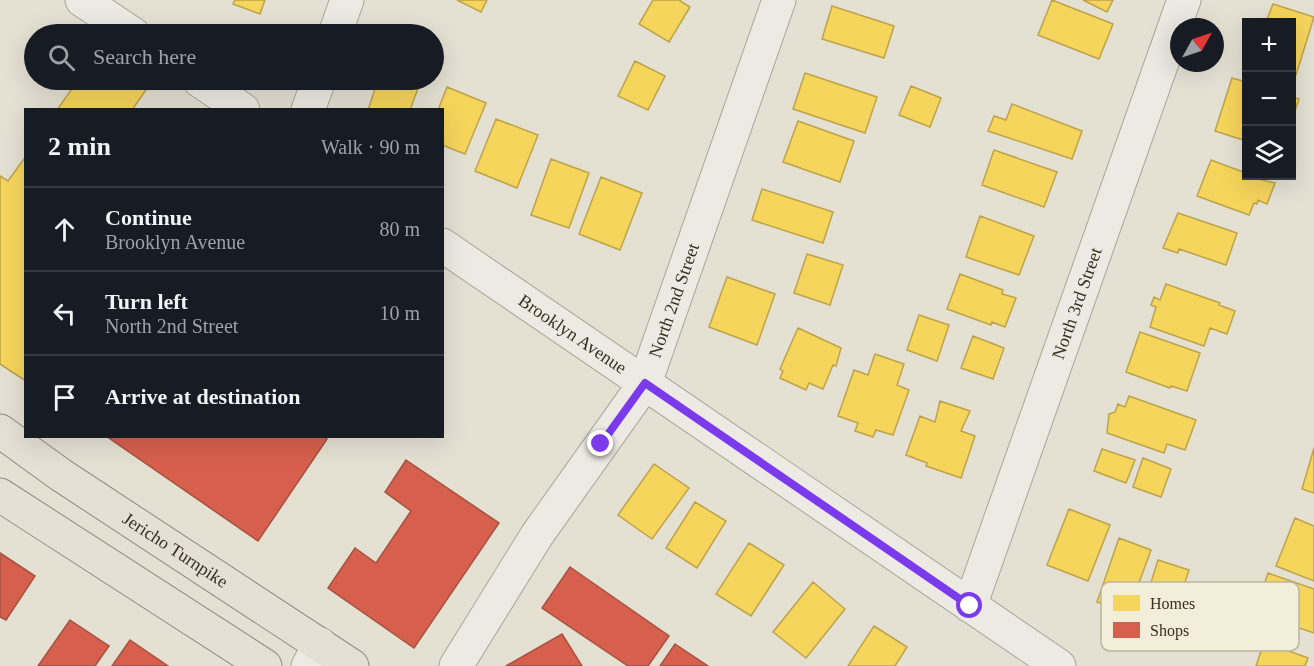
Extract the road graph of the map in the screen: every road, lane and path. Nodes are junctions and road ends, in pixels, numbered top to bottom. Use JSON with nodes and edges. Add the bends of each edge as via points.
{"nodes":[{"id":1,"x":82,"y":0,"type":"edge"},
{"id":2,"x":347,"y":0,"type":"edge"},
{"id":3,"x":779,"y":0,"type":"edge"},
{"id":4,"x":1185,"y":0,"type":"edge"},
{"id":5,"x":118,"y":24,"type":"edge"},
{"id":6,"x":339,"y":24,"type":"edge"},
{"id":7,"x":214,"y":90,"type":"edge"},
{"id":8,"x":315,"y":90,"type":"edge"},
{"id":9,"x":240,"y":108,"type":"edge"},
{"id":10,"x":309,"y":108,"type":"edge"},
{"id":11,"x":444,"y":247,"type":"edge"},
{"id":12,"x":645,"y":383,"type":"junction"},
{"id":13,"x":0,"y":431,"type":"edge"},
{"id":14,"x":0,"y":495,"type":"edge"},
{"id":15,"x":970,"y":606,"type":"junction"},
{"id":16,"x":314,"y":655,"type":"edge"},
{"id":17,"x":265,"y":666,"type":"edge"},
{"id":18,"x":352,"y":666,"type":"edge"},
{"id":19,"x":456,"y":666,"type":"edge"},
{"id":20,"x":1059,"y":666,"type":"edge"}],
"edges":[{"from":1,"to":5,"type":"street"},
{"from":2,"to":6,"type":"street"},
{"from":3,"to":12,"type":"street","name":"North 2nd Street"},
{"from":4,"to":15,"type":"street","name":"North 3rd Street"},
{"from":7,"to":9,"type":"street"},
{"from":8,"to":10,"type":"street"},
{"from":11,"to":12,"type":"street","name":"Brooklyn Avenue"},
{"from":12,"to":15,"type":"street","name":"Brooklyn Avenue"},
{"from":12,"to":19,"type":"street","name":"North 2nd Street","via":[[537,535]]},
{"from":13,"to":16,"type":"main road","name":"Jericho Turnpike"},
{"from":14,"to":17,"type":"main road"},
{"from":15,"to":20,"type":"street","name":"Brooklyn Avenue"},
{"from":16,"to":18,"type":"main road","name":"Jericho Turnpike"}]}
